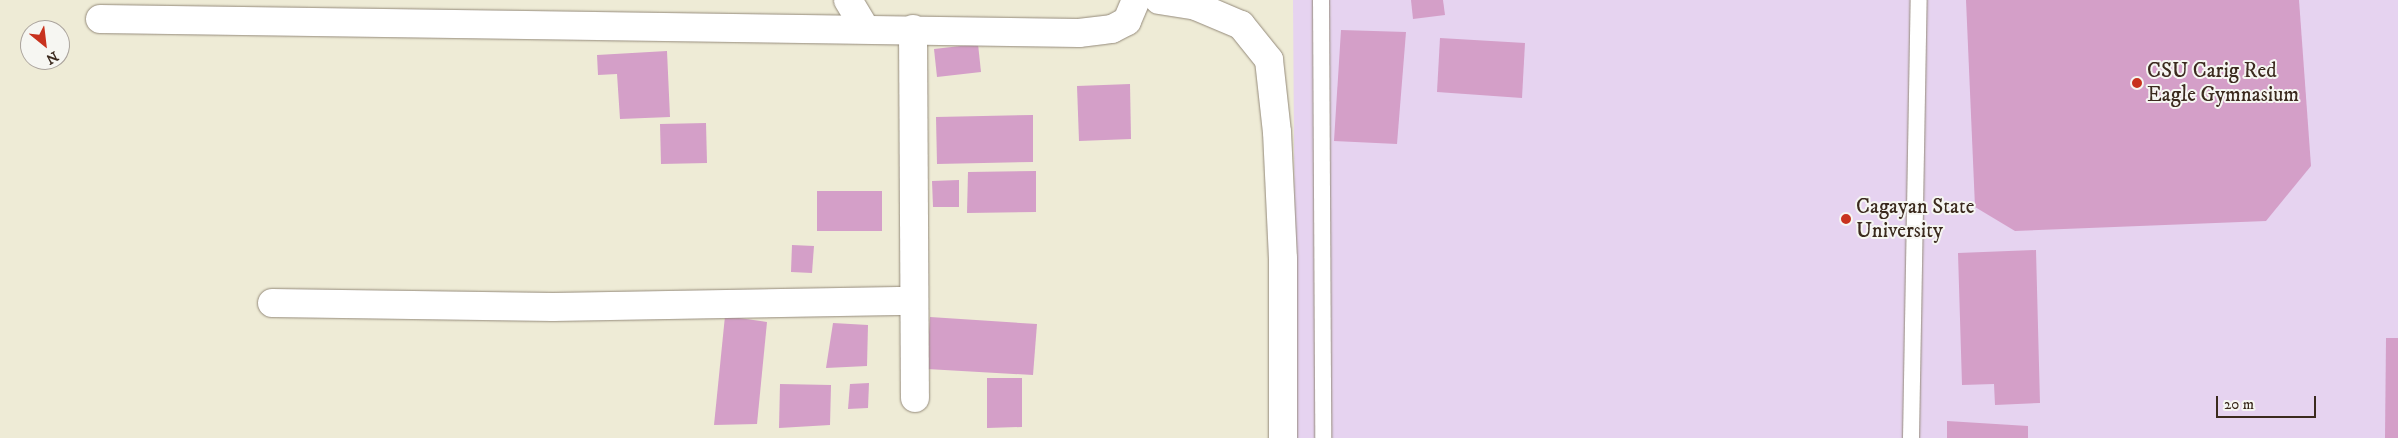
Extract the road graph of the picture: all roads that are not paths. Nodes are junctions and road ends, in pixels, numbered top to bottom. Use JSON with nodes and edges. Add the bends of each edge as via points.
{"nodes":[{"id":1,"x":848,"y":0,"type":"edge"},
{"id":2,"x":1136,"y":0,"type":"edge"},
{"id":3,"x":1159,"y":0,"type":"edge"},
{"id":4,"x":1321,"y":0,"type":"edge"},
{"id":5,"x":1919,"y":0,"type":"edge"},
{"id":6,"x":311,"y":10,"type":"edge"},
{"id":7,"x":100,"y":19,"type":"dead end"},
{"id":8,"x":865,"y":28,"type":"junction"},
{"id":9,"x":913,"y":29,"type":"junction"},
{"id":10,"x":914,"y":300,"type":"junction"},
{"id":11,"x":272,"y":303,"type":"dead end"},
{"id":12,"x":915,"y":398,"type":"dead end"},
{"id":13,"x":1283,"y":438,"type":"edge"},
{"id":14,"x":1323,"y":438,"type":"edge"},
{"id":15,"x":1911,"y":438,"type":"edge"}],
"edges":[{"from":1,"to":8,"type":"street"},
{"from":2,"to":9,"type":"street","via":[[1127,21],[1112,29],[1079,33]]},
{"from":3,"to":13,"type":"street","via":[[1196,6],[1241,25],[1269,60],[1277,132],[1283,259]]},
{"from":4,"to":14,"type":"lane"},
{"from":5,"to":15,"type":"lane"},
{"from":6,"to":7,"type":"street"},
{"from":6,"to":8,"type":"street"},
{"from":8,"to":9,"type":"street"},
{"from":9,"to":10,"type":"street"},
{"from":10,"to":11,"type":"street","via":[[553,307]]},
{"from":10,"to":12,"type":"street"}]}
